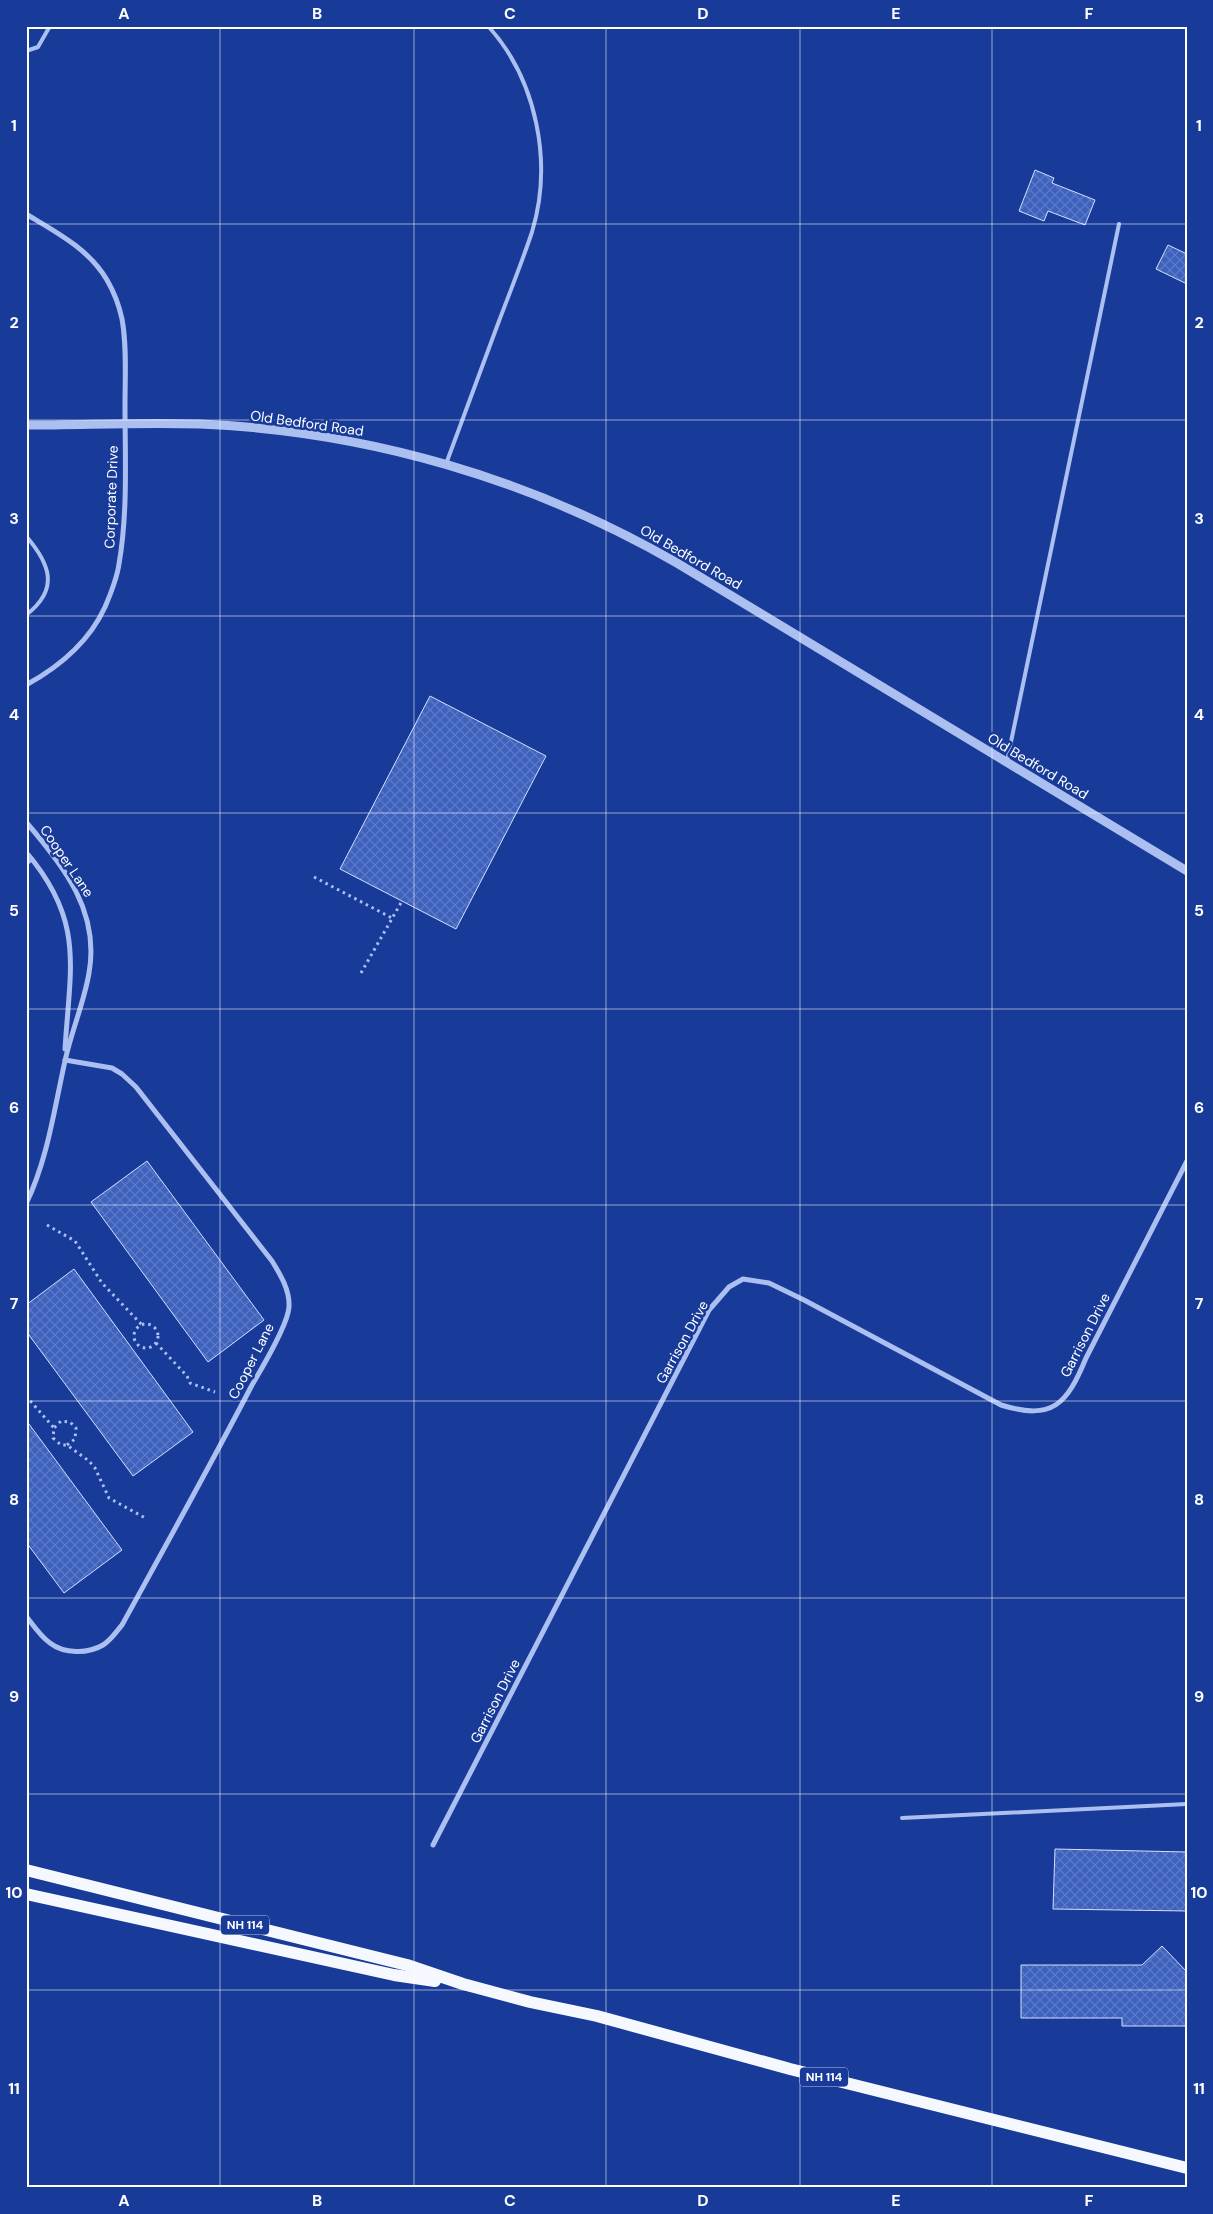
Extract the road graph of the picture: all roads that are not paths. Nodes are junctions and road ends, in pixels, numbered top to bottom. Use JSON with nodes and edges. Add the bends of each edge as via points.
{"nodes":[{"id":1,"x":50,"y":26,"type":"edge"},
{"id":2,"x":488,"y":26,"type":"edge"},
{"id":3,"x":26,"y":51,"type":"edge"},
{"id":4,"x":26,"y":214,"type":"edge"},
{"id":5,"x":1119,"y":224,"type":"dead end"},
{"id":6,"x":125,"y":422,"type":"junction"},
{"id":7,"x":26,"y":425,"type":"edge"},
{"id":8,"x":446,"y":464,"type":"junction"},
{"id":9,"x":26,"y":536,"type":"edge"},
{"id":10,"x":28,"y":542,"type":"edge"},
{"id":11,"x":26,"y":615,"type":"edge"},
{"id":12,"x":26,"y":685,"type":"edge"},
{"id":13,"x":1007,"y":764,"type":"junction"},
{"id":14,"x":26,"y":822,"type":"edge"},
{"id":15,"x":26,"y":852,"type":"edge"},
{"id":16,"x":32,"y":859,"type":"junction"},
{"id":17,"x":26,"y":864,"type":"edge"},
{"id":18,"x":1187,"y":872,"type":"edge"},
{"id":19,"x":65,"y":1060,"type":"junction"},
{"id":20,"x":1187,"y":1161,"type":"edge"},
{"id":21,"x":26,"y":1204,"type":"edge"},
{"id":22,"x":26,"y":1616,"type":"edge"},
{"id":23,"x":1187,"y":1804,"type":"edge"},
{"id":24,"x":902,"y":1818,"type":"dead end"},
{"id":25,"x":433,"y":1845,"type":"dead end"},
{"id":26,"x":26,"y":1870,"type":"edge"},
{"id":27,"x":26,"y":1894,"type":"edge"},
{"id":28,"x":462,"y":1984,"type":"junction"},
{"id":29,"x":1187,"y":2168,"type":"edge"}],
"edges":[{"from":1,"to":3,"type":"lane","via":[[38,47]]},
{"from":2,"to":8,"type":"lane","via":[[512,58],[533,108],[539,134],[540,186],[532,232]]},
{"from":4,"to":6,"type":"street","via":[[77,246],[94,262],[113,293],[122,320]]},
{"from":5,"to":13,"type":"lane"},
{"from":6,"to":7,"type":"street","name":"Old Bedford Road"},
{"from":6,"to":8,"type":"street","name":"Old Bedford Road","via":[[267,429],[334,438]]},
{"from":6,"to":12,"type":"street","name":"Corporate Drive","via":[[124,522],[113,587],[104,609],[79,645],[46,674]]},
{"from":8,"to":13,"type":"street","name":"Old Bedford Road","via":[[527,491],[590,517],[651,548]]},
{"from":9,"to":10,"type":"lane"},
{"from":10,"to":11,"type":"lane","via":[[48,570],[48,587],[43,600]]},
{"from":13,"to":18,"type":"street","name":"Old Bedford Road"},
{"from":14,"to":19,"type":"street","name":"Cooper Lane","via":[[47,846],[79,896],[91,933],[89,975]]},
{"from":15,"to":16,"type":"street","name":"Cooper Lane"},
{"from":16,"to":17,"type":"lane"},
{"from":16,"to":19,"type":"street","name":"Cooper Lane","via":[[60,901],[70,936]]},
{"from":19,"to":21,"type":"street","name":"Cooper Lane","via":[[50,1136]]},
{"from":19,"to":22,"type":"street","name":"Cooper Lane","via":[[112,1068],[136,1088],[272,1261],[287,1292],[289,1307],[270,1352],[122,1625],[101,1646],[87,1651],[62,1650],[45,1639]]},
{"from":20,"to":25,"type":"street","name":"Garrison Drive","via":[[1077,1379],[1065,1398],[1046,1411],[1023,1412],[1001,1405],[769,1284],[743,1279],[729,1287],[709,1310]]},
{"from":23,"to":24,"type":"lane"},
{"from":26,"to":28,"type":"main road","number":"NH 114","via":[[407,1965]]},
{"from":27,"to":28,"type":"main road","number":"NH 114","via":[[394,1975]]},
{"from":28,"to":29,"type":"main road","number":"NH 114"}]}
